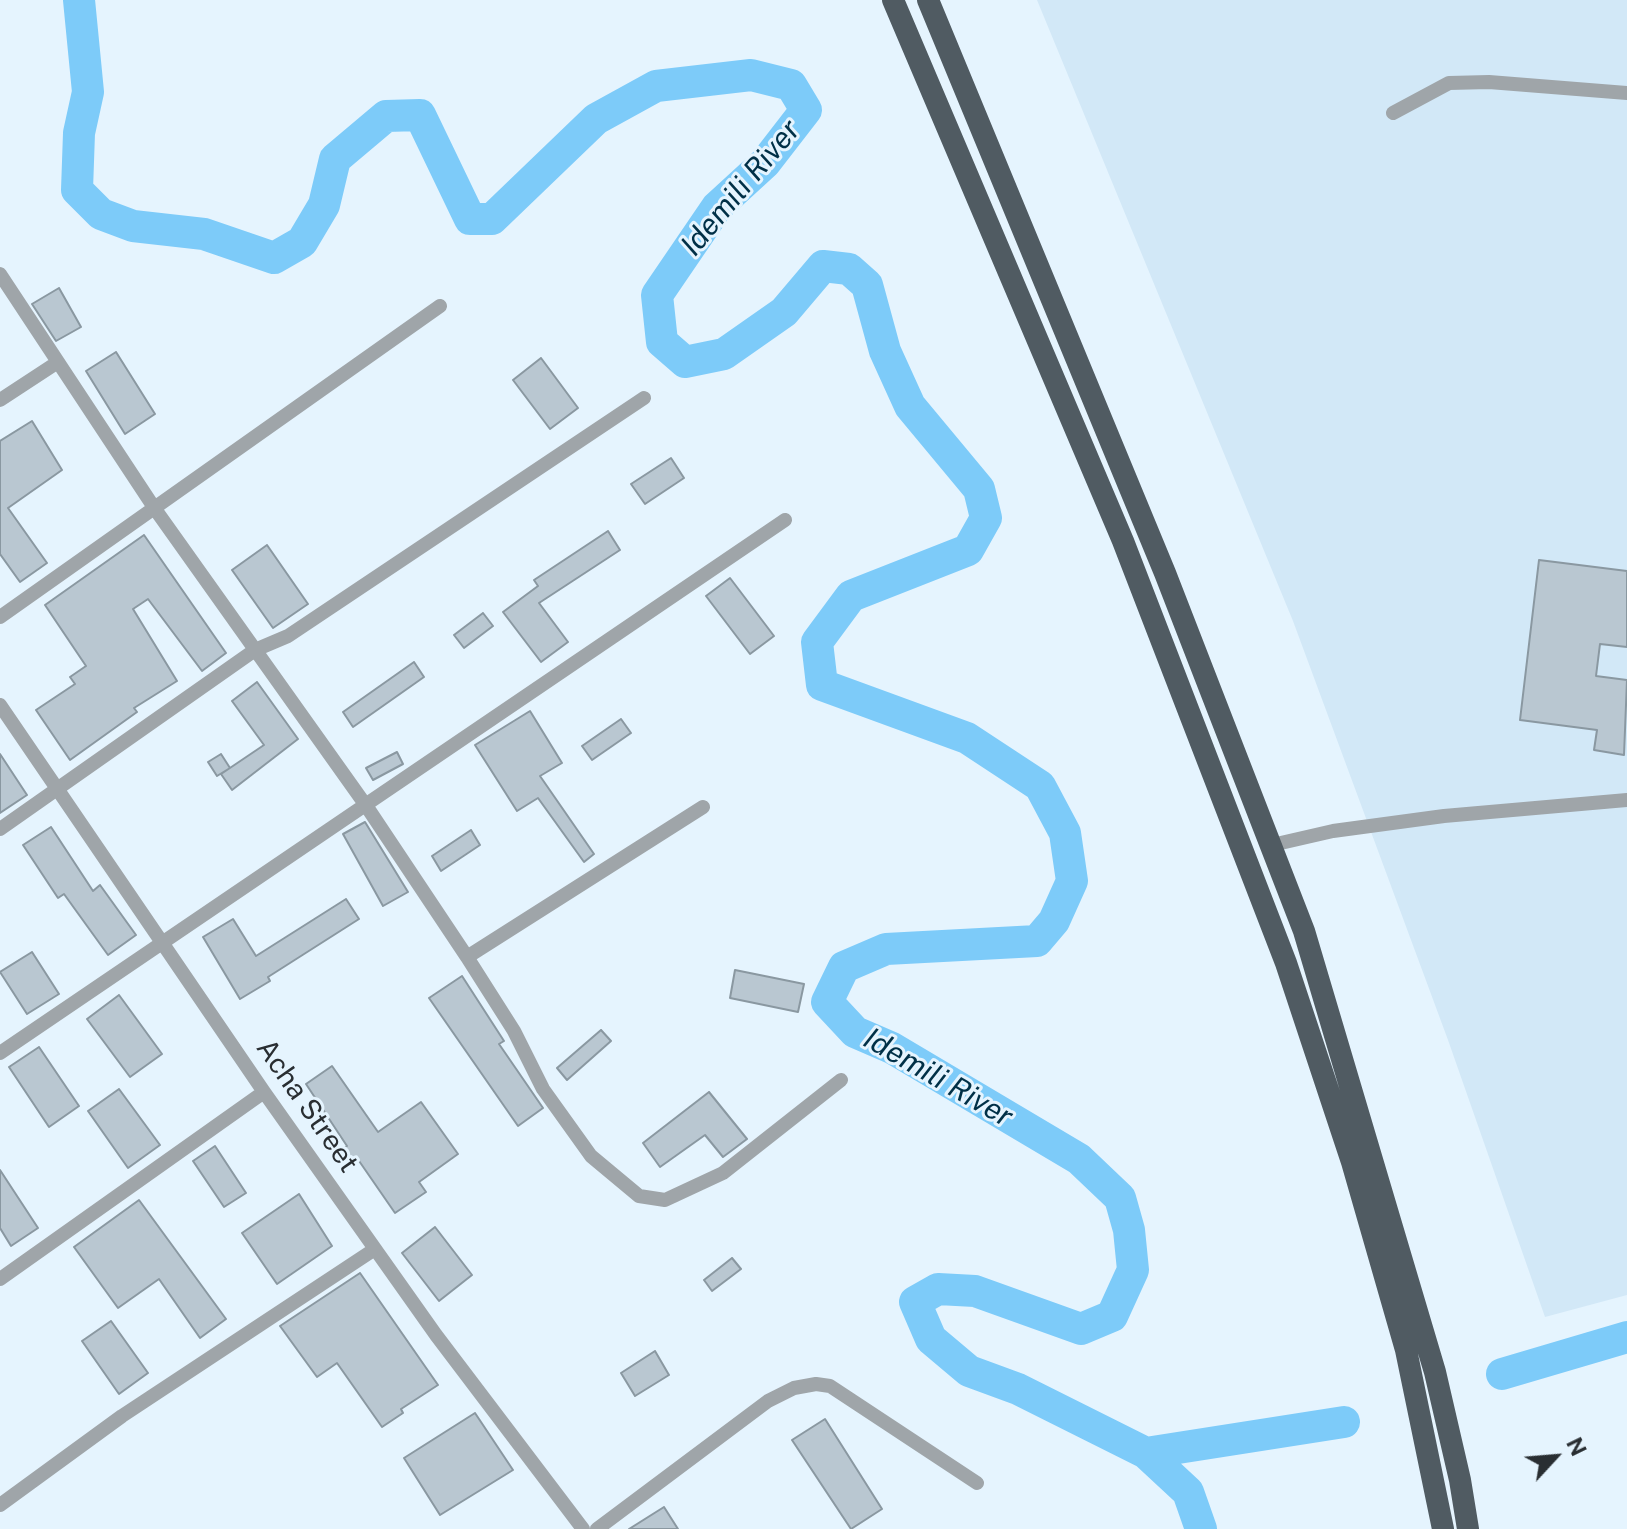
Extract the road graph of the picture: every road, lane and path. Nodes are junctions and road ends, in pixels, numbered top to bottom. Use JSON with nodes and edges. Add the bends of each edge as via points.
{"nodes":[{"id":1,"x":893,"y":0,"type":"edge"},
{"id":2,"x":928,"y":0,"type":"edge"},
{"id":3,"x":1627,"y":93,"type":"edge"},
{"id":4,"x":1393,"y":113,"type":"dead end"},
{"id":5,"x":0,"y":274,"type":"edge"},
{"id":6,"x":440,"y":306,"type":"dead end"},
{"id":7,"x":58,"y":362,"type":"junction"},
{"id":8,"x":644,"y":398,"type":"dead end"},
{"id":9,"x":0,"y":400,"type":"edge"},
{"id":10,"x":155,"y":509,"type":"junction"},
{"id":11,"x":785,"y":520,"type":"dead end"},
{"id":12,"x":0,"y":617,"type":"edge"},
{"id":13,"x":255,"y":650,"type":"junction"},
{"id":14,"x":0,"y":705,"type":"edge"},
{"id":15,"x":58,"y":788,"type":"junction"},
{"id":16,"x":1627,"y":800,"type":"edge"},
{"id":17,"x":367,"y":807,"type":"junction"},
{"id":18,"x":703,"y":807,"type":"dead end"},
{"id":19,"x":0,"y":829,"type":"edge"},
{"id":20,"x":1272,"y":845,"type":"junction"},
{"id":21,"x":162,"y":943,"type":"junction"},
{"id":22,"x":467,"y":957,"type":"junction"},
{"id":23,"x":0,"y":1053,"type":"edge"},
{"id":24,"x":841,"y":1080,"type":"dead end"},
{"id":25,"x":264,"y":1092,"type":"junction"},
{"id":26,"x":375,"y":1249,"type":"junction"},
{"id":27,"x":0,"y":1279,"type":"edge"},
{"id":28,"x":977,"y":1483,"type":"dead end"},
{"id":29,"x":0,"y":1505,"type":"edge"},
{"id":30,"x":583,"y":1529,"type":"edge"},
{"id":31,"x":597,"y":1529,"type":"edge"},
{"id":32,"x":1443,"y":1529,"type":"edge"},
{"id":33,"x":1468,"y":1529,"type":"edge"}],
"edges":[{"from":1,"to":32,"type":"highway","via":[[1123,541],[1281,949],[1352,1162],[1406,1350]]},
{"from":2,"to":20,"type":"highway"},
{"from":3,"to":4,"type":"street","via":[[1449,83]]},
{"from":5,"to":7,"type":"street"},
{"from":6,"to":10,"type":"street"},
{"from":7,"to":9,"type":"street"},
{"from":7,"to":10,"type":"street"},
{"from":8,"to":13,"type":"street","via":[[288,636]]},
{"from":10,"to":12,"type":"street"},
{"from":10,"to":13,"type":"street"},
{"from":11,"to":17,"type":"street"},
{"from":13,"to":15,"type":"street"},
{"from":13,"to":17,"type":"street"},
{"from":14,"to":15,"type":"street","name":"Acha Street"},
{"from":15,"to":19,"type":"street"},
{"from":15,"to":21,"type":"street","name":"Acha Street"},
{"from":16,"to":20,"type":"street","via":[[1444,816]]},
{"from":17,"to":21,"type":"street"},
{"from":17,"to":22,"type":"street"},
{"from":18,"to":22,"type":"street"},
{"from":20,"to":33,"type":"highway","via":[[1308,946],[1435,1372]]},
{"from":21,"to":23,"type":"street"},
{"from":21,"to":25,"type":"street","name":"Acha Street"},
{"from":22,"to":24,"type":"street","via":[[543,1089],[591,1156],[639,1196],[665,1200],[723,1173]]},
{"from":25,"to":26,"type":"street","name":"Acha Street"},
{"from":25,"to":27,"type":"street"},
{"from":26,"to":29,"type":"street","via":[[122,1416]]},
{"from":26,"to":30,"type":"street","name":"Acha Street"},
{"from":28,"to":31,"type":"street","via":[[830,1386],[816,1384],[768,1401]]}]}
